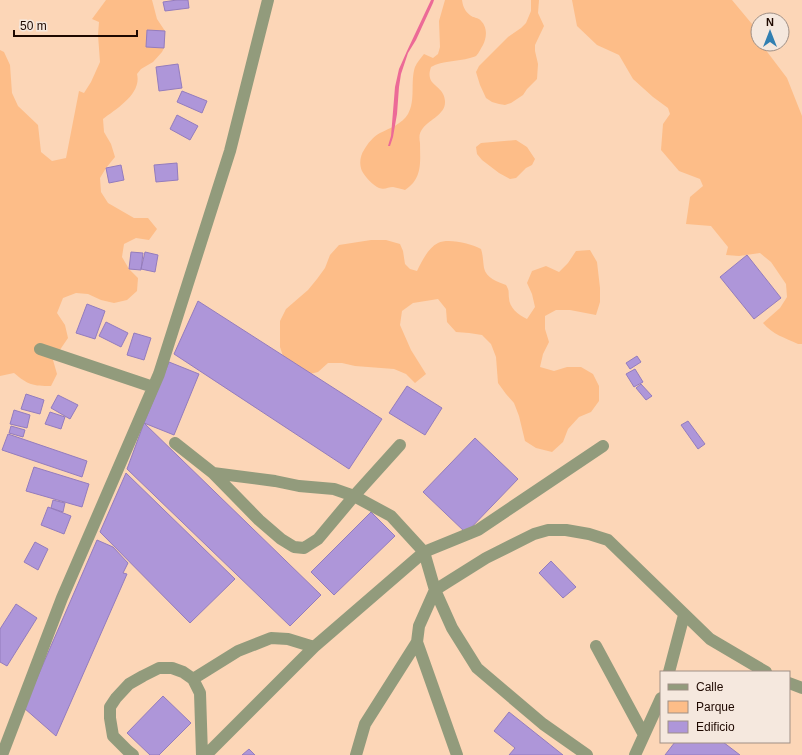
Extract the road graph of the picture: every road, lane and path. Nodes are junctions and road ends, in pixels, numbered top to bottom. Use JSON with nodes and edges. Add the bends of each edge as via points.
{"nodes":[{"id":1,"x":268,"y":0,"type":"edge"},
{"id":2,"x":40,"y":349,"type":"dead end"},
{"id":3,"x":153,"y":387,"type":"junction"},
{"id":4,"x":175,"y":443,"type":"dead end"},
{"id":5,"x":400,"y":445,"type":"dead end"},
{"id":6,"x":603,"y":446,"type":"dead end"},
{"id":7,"x":212,"y":473,"type":"junction"},
{"id":8,"x":354,"y":496,"type":"junction"},
{"id":9,"x":424,"y":552,"type":"junction"},
{"id":10,"x":435,"y":590,"type":"junction"},
{"id":11,"x":684,"y":615,"type":"junction"},
{"id":12,"x":417,"y":642,"type":"junction"},
{"id":13,"x":596,"y":646,"type":"dead end"},
{"id":14,"x":314,"y":647,"type":"junction"},
{"id":15,"x":669,"y":671,"type":"edge"},
{"id":16,"x":764,"y":671,"type":"edge"},
{"id":17,"x":193,"y":679,"type":"junction"},
{"id":18,"x":790,"y":683,"type":"edge"},
{"id":19,"x":802,"y":688,"type":"edge"},
{"id":20,"x":660,"y":700,"type":"edge"},
{"id":21,"x":644,"y":735,"type":"junction"},
{"id":22,"x":2,"y":755,"type":"edge"},
{"id":23,"x":133,"y":755,"type":"edge"},
{"id":24,"x":202,"y":755,"type":"edge"},
{"id":25,"x":206,"y":755,"type":"edge"},
{"id":26,"x":356,"y":755,"type":"edge"},
{"id":27,"x":457,"y":755,"type":"edge"},
{"id":28,"x":587,"y":755,"type":"edge"},
{"id":29,"x":635,"y":755,"type":"edge"}],
"edges":[{"from":1,"to":3,"type":"street","via":[[230,151]]},
{"from":2,"to":3,"type":"street"},
{"from":3,"to":22,"type":"street","via":[[62,598]]},
{"from":4,"to":7,"type":"street"},
{"from":5,"to":8,"type":"street"},
{"from":6,"to":9,"type":"street","via":[[478,530]]},
{"from":7,"to":8,"type":"street","via":[[334,489]]},
{"from":7,"to":8,"type":"street","via":[[259,520],[294,547],[304,548],[318,539]]},
{"from":8,"to":9,"type":"street","via":[[391,516]]},
{"from":9,"to":10,"type":"street"},
{"from":9,"to":14,"type":"street"},
{"from":10,"to":11,"type":"street","via":[[486,558],[534,534],[548,530],[566,530],[608,540]]},
{"from":10,"to":12,"type":"street","via":[[419,626]]},
{"from":10,"to":28,"type":"street","via":[[452,628],[477,668],[543,724]]},
{"from":11,"to":15,"type":"street"},
{"from":11,"to":16,"type":"street","via":[[710,639]]},
{"from":12,"to":26,"type":"street","via":[[365,724]]},
{"from":12,"to":27,"type":"street"},
{"from":13,"to":21,"type":"street"},
{"from":14,"to":17,"type":"street","via":[[288,639],[271,638],[238,651]]},
{"from":14,"to":25,"type":"street"},
{"from":17,"to":23,"type":"street","via":[[172,668],[159,668],[129,684],[116,698],[110,707],[113,736]]},
{"from":17,"to":24,"type":"street","via":[[200,693]]},
{"from":18,"to":19,"type":"street"},
{"from":20,"to":21,"type":"street"},
{"from":21,"to":29,"type":"street"}]}
